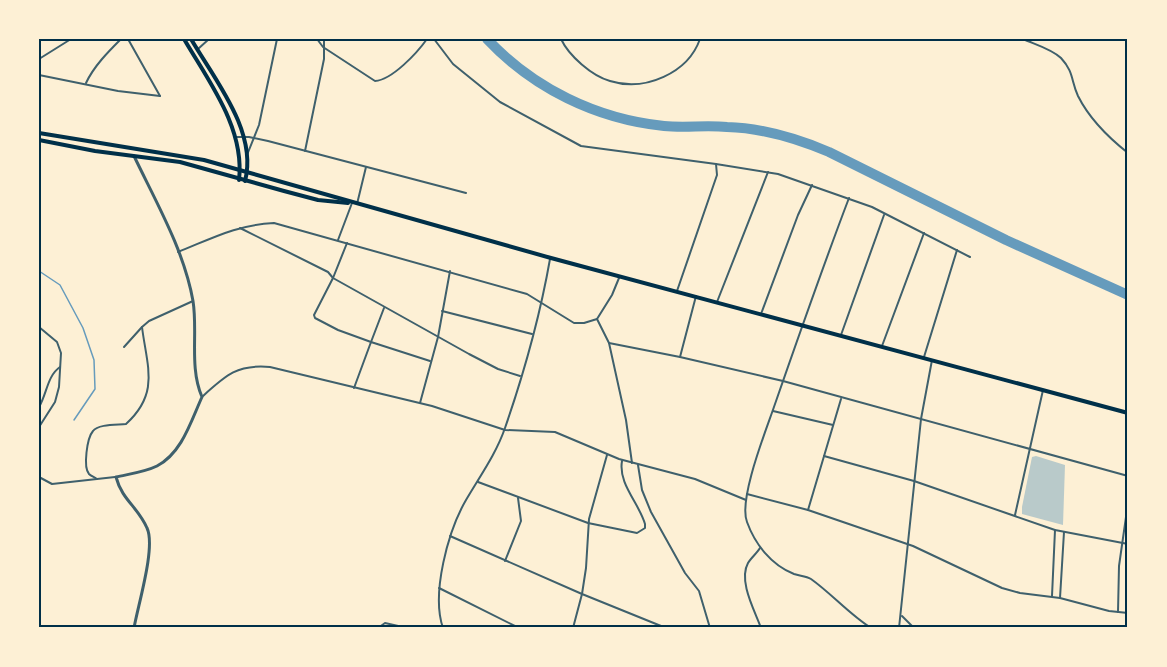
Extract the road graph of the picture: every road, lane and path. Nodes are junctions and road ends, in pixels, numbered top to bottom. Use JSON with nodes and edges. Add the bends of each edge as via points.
{"nodes":[{"id":1,"x":71,"y":39,"type":"edge"},
{"id":2,"x":121,"y":39,"type":"edge"},
{"id":3,"x":128,"y":39,"type":"edge"},
{"id":4,"x":184,"y":39,"type":"edge"},
{"id":5,"x":192,"y":39,"type":"edge"},
{"id":6,"x":209,"y":39,"type":"edge"},
{"id":7,"x":277,"y":39,"type":"edge"},
{"id":8,"x":317,"y":39,"type":"edge"},
{"id":9,"x":324,"y":39,"type":"edge"},
{"id":10,"x":427,"y":39,"type":"edge"},
{"id":11,"x":434,"y":39,"type":"edge"},
{"id":12,"x":561,"y":39,"type":"edge"},
{"id":13,"x":700,"y":39,"type":"edge"},
{"id":14,"x":1023,"y":39,"type":"edge"},
{"id":15,"x":323,"y":47,"type":"junction"},
{"id":16,"x":198,"y":50,"type":"junction"},
{"id":17,"x":192,"y":54,"type":"junction"},
{"id":18,"x":39,"y":58,"type":"edge"},
{"id":19,"x":39,"y":75,"type":"edge"},
{"id":20,"x":214,"y":78,"type":"junction"},
{"id":21,"x":209,"y":82,"type":"junction"},
{"id":22,"x":86,"y":84,"type":"junction"},
{"id":23,"x":39,"y":133,"type":"edge"},
{"id":24,"x":237,"y":137,"type":"junction"},
{"id":25,"x":244,"y":137,"type":"junction"},
{"id":26,"x":255,"y":138,"type":"junction"},
{"id":27,"x":39,"y":140,"type":"edge"},
{"id":28,"x":305,"y":151,"type":"junction"},
{"id":29,"x":1128,"y":153,"type":"edge"},
{"id":30,"x":247,"y":155,"type":"junction"},
{"id":31,"x":134,"y":156,"type":"junction"},
{"id":32,"x":716,"y":164,"type":"junction"},
{"id":33,"x":366,"y":167,"type":"junction"},
{"id":34,"x":240,"y":171,"type":"junction"},
{"id":35,"x":768,"y":172,"type":"junction"},
{"id":36,"x":247,"y":174,"type":"junction"},
{"id":37,"x":239,"y":180,"type":"junction"},
{"id":38,"x":245,"y":182,"type":"junction"},
{"id":39,"x":812,"y":185,"type":"junction"},
{"id":40,"x":466,"y":193,"type":"dead end"},
{"id":41,"x":849,"y":198,"type":"junction"},
{"id":42,"x":354,"y":203,"type":"junction"},
{"id":43,"x":884,"y":215,"type":"junction"},
{"id":44,"x":240,"y":227,"type":"junction"},
{"id":45,"x":924,"y":233,"type":"junction"},
{"id":46,"x":338,"y":240,"type":"junction"},
{"id":47,"x":348,"y":243,"type":"junction"},
{"id":48,"x":957,"y":250,"type":"junction"},
{"id":49,"x":178,"y":252,"type":"junction"},
{"id":50,"x":970,"y":257,"type":"dead end"},
{"id":51,"x":551,"y":258,"type":"junction"},
{"id":52,"x":450,"y":271,"type":"junction"},
{"id":53,"x":620,"y":276,"type":"junction"},
{"id":54,"x":333,"y":278,"type":"junction"},
{"id":55,"x":677,"y":291,"type":"junction"},
{"id":56,"x":696,"y":296,"type":"junction"},
{"id":57,"x":193,"y":301,"type":"junction"},
{"id":58,"x":717,"y":302,"type":"junction"},
{"id":59,"x":542,"y":303,"type":"junction"},
{"id":60,"x":384,"y":308,"type":"junction"},
{"id":61,"x":442,"y":310,"type":"junction"},
{"id":62,"x":760,"y":314,"type":"junction"},
{"id":63,"x":597,"y":318,"type":"junction"},
{"id":64,"x":801,"y":325,"type":"junction"},
{"id":65,"x":39,"y":327,"type":"edge"},
{"id":66,"x":142,"y":327,"type":"junction"},
{"id":67,"x":532,"y":334,"type":"junction"},
{"id":68,"x":841,"y":335,"type":"junction"},
{"id":69,"x":438,"y":337,"type":"junction"},
{"id":70,"x":371,"y":342,"type":"junction"},
{"id":71,"x":609,"y":344,"type":"junction"},
{"id":72,"x":882,"y":346,"type":"junction"},
{"id":73,"x":124,"y":347,"type":"dead end"},
{"id":74,"x":680,"y":357,"type":"junction"},
{"id":75,"x":924,"y":357,"type":"junction"},
{"id":76,"x":933,"y":359,"type":"junction"},
{"id":77,"x":431,"y":362,"type":"junction"},
{"id":78,"x":60,"y":367,"type":"junction"},
{"id":79,"x":520,"y":376,"type":"junction"},
{"id":80,"x":783,"y":381,"type":"junction"},
{"id":81,"x":354,"y":388,"type":"junction"},
{"id":82,"x":1043,"y":390,"type":"junction"},
{"id":83,"x":202,"y":397,"type":"junction"},
{"id":84,"x":841,"y":399,"type":"junction"},
{"id":85,"x":420,"y":403,"type":"junction"},
{"id":86,"x":39,"y":406,"type":"edge"},
{"id":87,"x":773,"y":411,"type":"junction"},
{"id":88,"x":1128,"y":413,"type":"edge"},
{"id":89,"x":921,"y":419,"type":"junction"},
{"id":90,"x":833,"y":425,"type":"junction"},
{"id":91,"x":39,"y":427,"type":"edge"},
{"id":92,"x":505,"y":430,"type":"junction"},
{"id":93,"x":1030,"y":447,"type":"junction"},
{"id":94,"x":607,"y":454,"type":"junction"},
{"id":95,"x":825,"y":456,"type":"junction"},
{"id":96,"x":622,"y":460,"type":"junction"},
{"id":97,"x":632,"y":463,"type":"junction"},
{"id":98,"x":638,"y":465,"type":"junction"},
{"id":99,"x":1128,"y":476,"type":"edge"},
{"id":100,"x":39,"y":477,"type":"edge"},
{"id":101,"x":116,"y":477,"type":"junction"},
{"id":102,"x":95,"y":479,"type":"junction"},
{"id":103,"x":914,"y":481,"type":"junction"},
{"id":104,"x":478,"y":482,"type":"junction"},
{"id":105,"x":747,"y":494,"type":"junction"},
{"id":106,"x":518,"y":496,"type":"junction"},
{"id":107,"x":746,"y":500,"type":"junction"},
{"id":108,"x":1128,"y":503,"type":"edge"},
{"id":109,"x":808,"y":510,"type":"junction"},
{"id":110,"x":1015,"y":515,"type":"junction"},
{"id":111,"x":588,"y":523,"type":"junction"},
{"id":112,"x":1055,"y":530,"type":"junction"},
{"id":113,"x":1064,"y":531,"type":"junction"},
{"id":114,"x":450,"y":536,"type":"junction"},
{"id":115,"x":1122,"y":543,"type":"junction"},
{"id":116,"x":1128,"y":544,"type":"edge"},
{"id":117,"x":908,"y":545,"type":"junction"},
{"id":118,"x":760,"y":548,"type":"junction"},
{"id":119,"x":505,"y":561,"type":"junction"},
{"id":120,"x":439,"y":588,"type":"junction"},
{"id":121,"x":582,"y":594,"type":"junction"},
{"id":122,"x":1052,"y":596,"type":"junction"},
{"id":123,"x":1060,"y":598,"type":"junction"},
{"id":124,"x":1118,"y":612,"type":"junction"},
{"id":125,"x":1128,"y":614,"type":"edge"},
{"id":126,"x":902,"y":616,"type":"junction"},
{"id":127,"x":134,"y":628,"type":"edge"},
{"id":128,"x":378,"y":628,"type":"edge"},
{"id":129,"x":407,"y":628,"type":"edge"},
{"id":130,"x":443,"y":628,"type":"edge"},
{"id":131,"x":519,"y":628,"type":"edge"},
{"id":132,"x":573,"y":628,"type":"edge"},
{"id":133,"x":666,"y":628,"type":"edge"},
{"id":134,"x":710,"y":628,"type":"edge"},
{"id":135,"x":760,"y":628,"type":"edge"},
{"id":136,"x":871,"y":628,"type":"edge"},
{"id":137,"x":899,"y":628,"type":"edge"},
{"id":138,"x":914,"y":628,"type":"edge"}],
"edges":[{"from":1,"to":18,"type":"street"},
{"from":2,"to":22,"type":"street"},
{"from":3,"to":22,"type":"street","via":[[160,96]]},
{"from":4,"to":17,"type":"main road"},
{"from":5,"to":16,"type":"main road"},
{"from":6,"to":16,"type":"street"},
{"from":7,"to":26,"type":"street"},
{"from":8,"to":15,"type":"street"},
{"from":9,"to":15,"type":"street"},
{"from":10,"to":15,"type":"street","via":[[416,54],[383,80],[375,81]]},
{"from":11,"to":32,"type":"street","via":[[453,63],[500,102],[581,146]]},
{"from":12,"to":13,"type":"street","via":[[577,60],[610,81],[647,83],[678,69]]},
{"from":14,"to":29,"type":"street","via":[[1059,56],[1072,73],[1078,96],[1089,113],[1111,140]]},
{"from":15,"to":28,"type":"street","via":[[324,60]]},
{"from":16,"to":17,"type":"main road"},
{"from":16,"to":20,"type":"main road"},
{"from":17,"to":21,"type":"main road"},
{"from":19,"to":22,"type":"street"},
{"from":20,"to":21,"type":"main road"},
{"from":20,"to":25,"type":"main road"},
{"from":21,"to":24,"type":"main road"},
{"from":23,"to":34,"type":"main road","via":[[204,160]]},
{"from":24,"to":25,"type":"street"},
{"from":24,"to":34,"type":"main road"},
{"from":25,"to":26,"type":"street"},
{"from":25,"to":30,"type":"main road"},
{"from":26,"to":28,"type":"street"},
{"from":26,"to":30,"type":"street"},
{"from":27,"to":31,"type":"main road"},
{"from":28,"to":33,"type":"street"},
{"from":30,"to":36,"type":"main road"},
{"from":31,"to":37,"type":"main road","via":[[180,162]]},
{"from":31,"to":49,"type":"street"},
{"from":32,"to":35,"type":"street"},
{"from":32,"to":55,"type":"street","via":[[717,175]]},
{"from":33,"to":40,"type":"street"},
{"from":33,"to":42,"type":"street"},
{"from":34,"to":36,"type":"main road"},
{"from":34,"to":37,"type":"main road"},
{"from":35,"to":39,"type":"street"},
{"from":35,"to":58,"type":"street"},
{"from":36,"to":38,"type":"main road"},
{"from":36,"to":42,"type":"main road"},
{"from":37,"to":38,"type":"main road"},
{"from":38,"to":42,"type":"main road","via":[[318,200]]},
{"from":39,"to":41,"type":"street"},
{"from":39,"to":62,"type":"street"},
{"from":41,"to":43,"type":"street"},
{"from":41,"to":64,"type":"street"},
{"from":42,"to":46,"type":"street"},
{"from":42,"to":51,"type":"main road"},
{"from":43,"to":45,"type":"street"},
{"from":43,"to":68,"type":"street"},
{"from":44,"to":46,"type":"street","via":[[274,223]]},
{"from":44,"to":49,"type":"street"},
{"from":44,"to":54,"type":"street"},
{"from":45,"to":48,"type":"street"},
{"from":45,"to":72,"type":"street"},
{"from":46,"to":47,"type":"street"},
{"from":47,"to":52,"type":"street"},
{"from":47,"to":54,"type":"street"},
{"from":48,"to":50,"type":"street"},
{"from":48,"to":75,"type":"street"},
{"from":49,"to":57,"type":"street"},
{"from":51,"to":53,"type":"main road"},
{"from":51,"to":59,"type":"street"},
{"from":52,"to":59,"type":"street","via":[[527,294]]},
{"from":52,"to":61,"type":"street"},
{"from":53,"to":55,"type":"main road"},
{"from":53,"to":63,"type":"street"},
{"from":54,"to":60,"type":"street"},
{"from":54,"to":70,"type":"street","via":[[315,318]]},
{"from":55,"to":56,"type":"main road"},
{"from":56,"to":58,"type":"main road"},
{"from":56,"to":74,"type":"street"},
{"from":57,"to":66,"type":"street"},
{"from":57,"to":83,"type":"street","via":[[196,384]]},
{"from":58,"to":62,"type":"main road"},
{"from":59,"to":63,"type":"street","via":[[574,323]]},
{"from":59,"to":67,"type":"street"},
{"from":60,"to":69,"type":"street"},
{"from":60,"to":70,"type":"street"},
{"from":61,"to":67,"type":"street"},
{"from":61,"to":69,"type":"street"},
{"from":62,"to":64,"type":"main road"},
{"from":63,"to":71,"type":"street"},
{"from":64,"to":68,"type":"main road"},
{"from":64,"to":80,"type":"street"},
{"from":65,"to":78,"type":"street","via":[[57,342]]},
{"from":66,"to":73,"type":"street"},
{"from":66,"to":102,"type":"street","via":[[150,386],[126,424],[93,431],[86,467]]},
{"from":67,"to":79,"type":"street"},
{"from":68,"to":72,"type":"main road"},
{"from":69,"to":77,"type":"street"},
{"from":69,"to":79,"type":"street","via":[[498,369]]},
{"from":70,"to":77,"type":"street"},
{"from":70,"to":81,"type":"street"},
{"from":71,"to":74,"type":"street"},
{"from":71,"to":97,"type":"street"},
{"from":72,"to":75,"type":"main road"},
{"from":74,"to":80,"type":"street"},
{"from":75,"to":76,"type":"main road"},
{"from":76,"to":82,"type":"main road"},
{"from":76,"to":89,"type":"street"},
{"from":77,"to":85,"type":"street"},
{"from":78,"to":86,"type":"street","via":[[52,375]]},
{"from":78,"to":91,"type":"street","via":[[55,402]]},
{"from":79,"to":92,"type":"street"},
{"from":80,"to":84,"type":"street"},
{"from":80,"to":87,"type":"street"},
{"from":81,"to":83,"type":"street","via":[[254,366],[224,377]]},
{"from":81,"to":85,"type":"street"},
{"from":82,"to":88,"type":"main road"},
{"from":82,"to":93,"type":"street"},
{"from":83,"to":101,"type":"street","via":[[185,435],[167,459]]},
{"from":84,"to":89,"type":"street"},
{"from":84,"to":90,"type":"street"},
{"from":85,"to":92,"type":"street"},
{"from":87,"to":90,"type":"street"},
{"from":87,"to":105,"type":"street"},
{"from":89,"to":93,"type":"street"},
{"from":89,"to":103,"type":"street"},
{"from":90,"to":95,"type":"street"},
{"from":92,"to":94,"type":"street","via":[[555,432]]},
{"from":92,"to":104,"type":"street"},
{"from":93,"to":99,"type":"street"},
{"from":93,"to":110,"type":"street"},
{"from":94,"to":96,"type":"street"},
{"from":94,"to":111,"type":"street"},
{"from":95,"to":103,"type":"street"},
{"from":95,"to":109,"type":"street"},
{"from":96,"to":97,"type":"street"},
{"from":96,"to":111,"type":"street","via":[[626,487],[645,528],[637,533]]},
{"from":97,"to":98,"type":"street"},
{"from":98,"to":107,"type":"street","via":[[695,479]]},
{"from":98,"to":134,"type":"street","via":[[651,512],[699,591]]},
{"from":100,"to":102,"type":"street","via":[[52,484]]},
{"from":101,"to":102,"type":"street"},
{"from":101,"to":127,"type":"street","via":[[119,490],[142,517],[151,547]]},
{"from":103,"to":110,"type":"street"},
{"from":103,"to":117,"type":"street"},
{"from":104,"to":106,"type":"street"},
{"from":104,"to":114,"type":"street"},
{"from":105,"to":107,"type":"street"},
{"from":105,"to":109,"type":"street"},
{"from":106,"to":111,"type":"street"},
{"from":106,"to":119,"type":"street","via":[[521,521]]},
{"from":107,"to":118,"type":"street","via":[[746,520]]},
{"from":108,"to":115,"type":"street"},
{"from":109,"to":117,"type":"street"},
{"from":110,"to":112,"type":"street"},
{"from":111,"to":121,"type":"street"},
{"from":112,"to":113,"type":"street"},
{"from":112,"to":122,"type":"street"},
{"from":113,"to":115,"type":"street"},
{"from":113,"to":123,"type":"street"},
{"from":114,"to":119,"type":"street"},
{"from":114,"to":120,"type":"street"},
{"from":115,"to":116,"type":"street"},
{"from":115,"to":124,"type":"street"},
{"from":117,"to":122,"type":"street","via":[[1002,588]]},
{"from":117,"to":126,"type":"street"},
{"from":118,"to":135,"type":"street","via":[[748,563],[745,576]]},
{"from":118,"to":136,"type":"street","via":[[773,562],[808,577]]},
{"from":119,"to":121,"type":"street"},
{"from":120,"to":130,"type":"street"},
{"from":120,"to":131,"type":"street"},
{"from":121,"to":132,"type":"street"},
{"from":121,"to":133,"type":"street"},
{"from":122,"to":123,"type":"street"},
{"from":123,"to":124,"type":"street"},
{"from":124,"to":125,"type":"street"},
{"from":126,"to":137,"type":"street"},
{"from":126,"to":138,"type":"street"},
{"from":128,"to":129,"type":"street","via":[[385,623]]}]}
